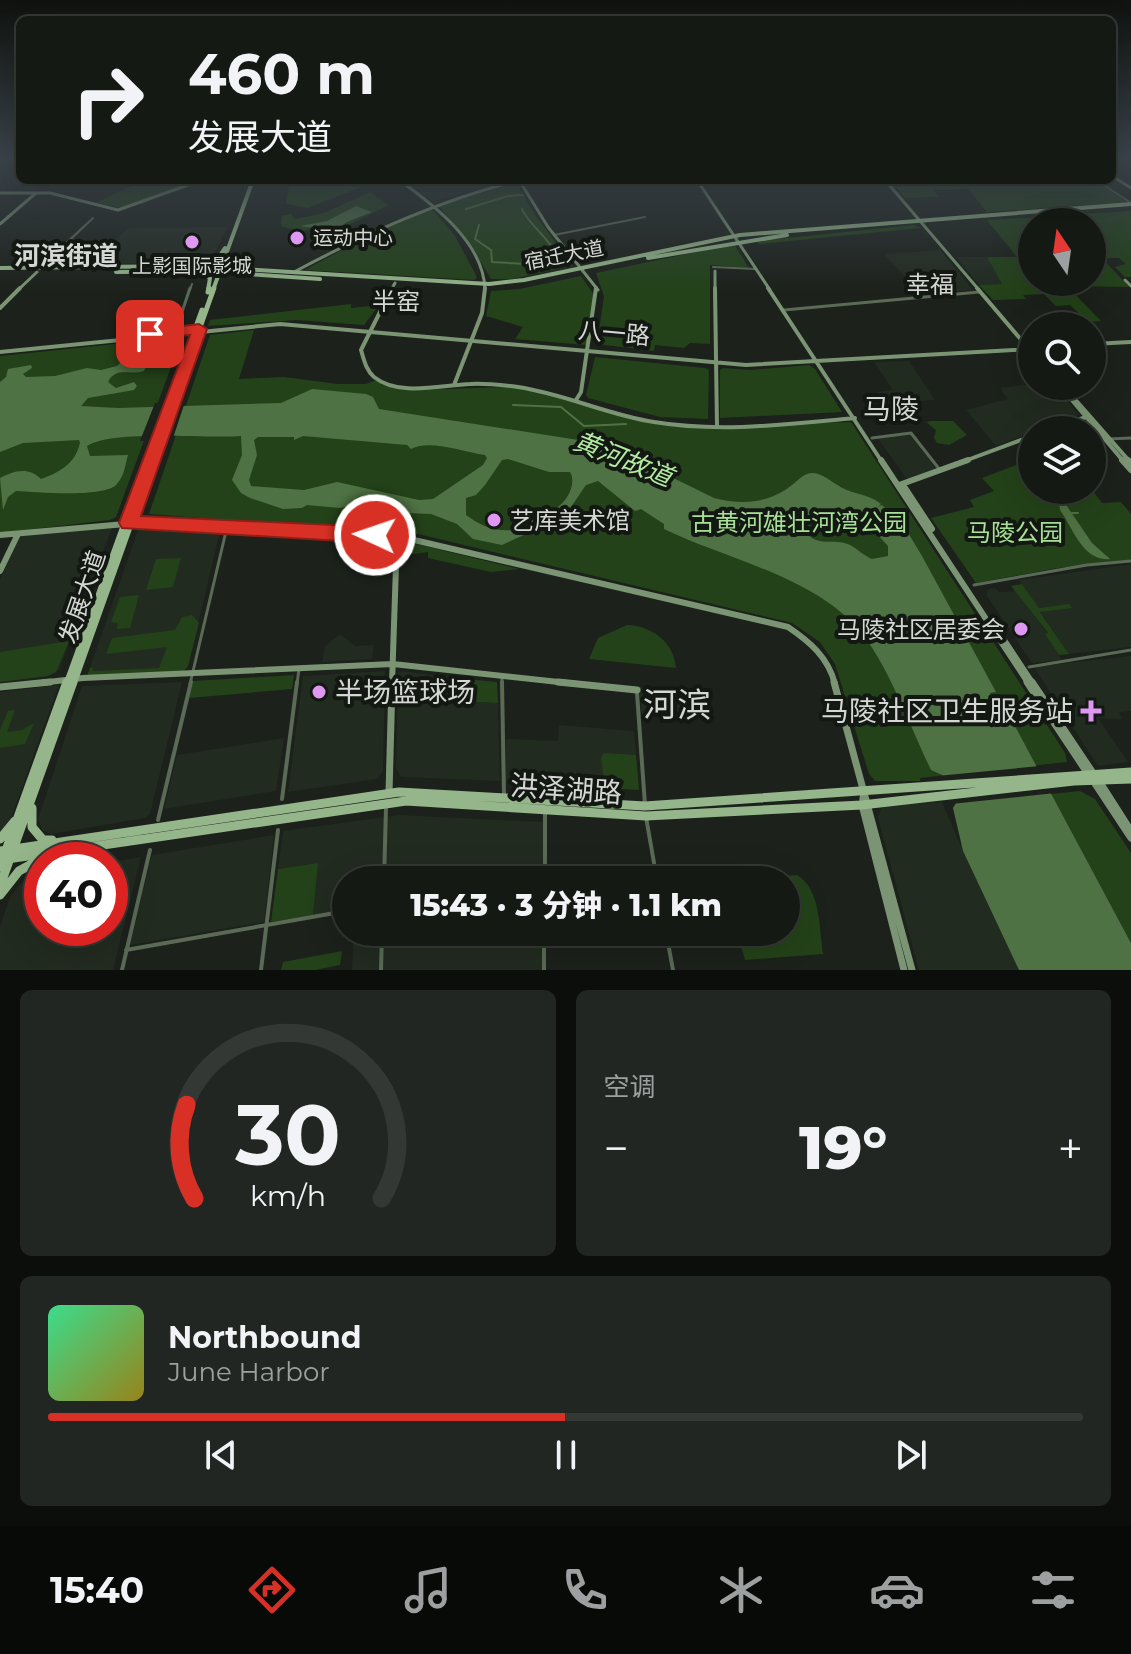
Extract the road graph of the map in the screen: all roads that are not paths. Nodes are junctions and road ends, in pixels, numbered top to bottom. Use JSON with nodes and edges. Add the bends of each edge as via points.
{"nodes":[{"id":1,"x":25,"y":202,"type":"edge"},
{"id":2,"x":87,"y":202,"type":"edge"},
{"id":3,"x":140,"y":202,"type":"edge"},
{"id":4,"x":243,"y":202,"type":"edge"},
{"id":5,"x":243,"y":202,"type":"edge"},
{"id":6,"x":431,"y":202,"type":"edge"},
{"id":7,"x":438,"y":202,"type":"edge"},
{"id":8,"x":534,"y":202,"type":"edge"},
{"id":9,"x":713,"y":202,"type":"edge"},
{"id":10,"x":905,"y":202,"type":"edge"},
{"id":11,"x":433,"y":204,"type":"junction"},
{"id":12,"x":1131,"y":205,"type":"edge"},
{"id":13,"x":645,"y":217,"type":"dead end"},
{"id":14,"x":921,"y":220,"type":"junction"},
{"id":15,"x":0,"y":224,"type":"edge"},
{"id":16,"x":554,"y":235,"type":"junction"},
{"id":17,"x":737,"y":238,"type":"junction"},
{"id":18,"x":225,"y":248,"type":"junction"},
{"id":19,"x":172,"y":266,"type":"junction"},
{"id":20,"x":189,"y":268,"type":"junction"},
{"id":21,"x":0,"y":269,"type":"edge"},
{"id":22,"x":714,"y":269,"type":"joint"},
{"id":23,"x":756,"y":269,"type":"junction"},
{"id":24,"x":39,"y":270,"type":"junction"},
{"id":25,"x":219,"y":270,"type":"junction"},
{"id":26,"x":583,"y":270,"type":"junction"},
{"id":27,"x":166,"y":271,"type":"junction"},
{"id":28,"x":293,"y":272,"type":"junction"},
{"id":29,"x":1125,"y":280,"type":"dead end"},
{"id":30,"x":396,"y":283,"type":"junction"},
{"id":31,"x":192,"y":284,"type":"dead end"},
{"id":32,"x":485,"y":285,"type":"junction"},
{"id":33,"x":1131,"y":286,"type":"edge"},
{"id":34,"x":208,"y":292,"type":"junction"},
{"id":35,"x":980,"y":292,"type":"junction"},
{"id":36,"x":0,"y":308,"type":"edge"},
{"id":37,"x":785,"y":310,"type":"junction"},
{"id":38,"x":371,"y":329,"type":"junction"},
{"id":39,"x":196,"y":331,"type":"junction"},
{"id":40,"x":150,"y":334,"type":"junction"},
{"id":41,"x":1018,"y":334,"type":"edge"},
{"id":42,"x":1018,"y":334,"type":"edge"},
{"id":43,"x":471,"y":339,"type":"junction"},
{"id":44,"x":1131,"y":343,"type":"edge"},
{"id":45,"x":1106,"y":344,"type":"edge"},
{"id":46,"x":589,"y":350,"type":"junction"},
{"id":47,"x":1018,"y":350,"type":"edge"},
{"id":48,"x":0,"y":351,"type":"edge"},
{"id":49,"x":819,"y":361,"type":"junction"},
{"id":50,"x":715,"y":362,"type":"junction"},
{"id":51,"x":454,"y":384,"type":"junction"},
{"id":52,"x":577,"y":399,"type":"junction"},
{"id":53,"x":1073,"y":400,"type":"edge"},
{"id":54,"x":1074,"y":400,"type":"edge"},
{"id":55,"x":1085,"y":416,"type":"edge"},
{"id":56,"x":855,"y":417,"type":"junction"},
{"id":57,"x":717,"y":426,"type":"junction"},
{"id":58,"x":872,"y":438,"type":"junction"},
{"id":59,"x":1131,"y":438,"type":"edge"},
{"id":60,"x":1107,"y":439,"type":"junction"},
{"id":61,"x":1018,"y":441,"type":"edge"},
{"id":62,"x":1131,"y":463,"type":"edge"},
{"id":63,"x":940,"y":470,"type":"junction"},
{"id":64,"x":1131,"y":470,"type":"edge"},
{"id":65,"x":900,"y":484,"type":"junction"},
{"id":66,"x":126,"y":523,"type":"junction"},
{"id":67,"x":227,"y":527,"type":"junction"},
{"id":68,"x":19,"y":533,"type":"junction"},
{"id":69,"x":0,"y":535,"type":"edge"},
{"id":70,"x":397,"y":536,"type":"junction"},
{"id":71,"x":1131,"y":561,"type":"edge"},
{"id":72,"x":0,"y":571,"type":"edge"},
{"id":73,"x":974,"y":585,"type":"dead end"},
{"id":74,"x":1131,"y":650,"type":"edge"},
{"id":75,"x":393,"y":664,"type":"junction"},
{"id":76,"x":1029,"y":667,"type":"dead end"},
{"id":77,"x":299,"y":669,"type":"junction"},
{"id":78,"x":191,"y":675,"type":"junction"},
{"id":79,"x":502,"y":676,"type":"junction"},
{"id":80,"x":70,"y":679,"type":"junction"},
{"id":81,"x":0,"y":687,"type":"edge"},
{"id":82,"x":637,"y":690,"type":"joint"},
{"id":83,"x":1131,"y":772,"type":"edge"},
{"id":84,"x":1092,"y":776,"type":"junction"},
{"id":85,"x":1075,"y":777,"type":"junction"},
{"id":86,"x":1131,"y":779,"type":"edge"},
{"id":87,"x":865,"y":791,"type":"junction"},
{"id":88,"x":30,"y":796,"type":"junction"},
{"id":89,"x":504,"y":796,"type":"junction"},
{"id":90,"x":387,"y":798,"type":"junction"},
{"id":91,"x":546,"y":798,"type":"junction"},
{"id":92,"x":282,"y":799,"type":"dead end"},
{"id":93,"x":865,"y":805,"type":"junction"},
{"id":94,"x":545,"y":810,"type":"junction"},
{"id":95,"x":646,"y":811,"type":"junction"},
{"id":96,"x":158,"y":820,"type":"dead end"},
{"id":97,"x":278,"y":830,"type":"dead end"},
{"id":98,"x":1131,"y":831,"type":"edge"},
{"id":99,"x":1131,"y":838,"type":"edge"},
{"id":100,"x":0,"y":839,"type":"edge"},
{"id":101,"x":57,"y":842,"type":"edge"},
{"id":102,"x":88,"y":842,"type":"edge"},
{"id":103,"x":150,"y":850,"type":"dead end"},
{"id":104,"x":5,"y":856,"type":"edge"},
{"id":105,"x":385,"y":866,"type":"edge"},
{"id":106,"x":545,"y":866,"type":"edge"},
{"id":107,"x":655,"y":866,"type":"edge"},
{"id":108,"x":24,"y":867,"type":"edge"},
{"id":109,"x":0,"y":886,"type":"edge"},
{"id":110,"x":0,"y":895,"type":"edge"},
{"id":111,"x":332,"y":913,"type":"edge"},
{"id":112,"x":267,"y":925,"type":"junction"},
{"id":113,"x":382,"y":946,"type":"edge"},
{"id":114,"x":544,"y":946,"type":"edge"},
{"id":115,"x":669,"y":946,"type":"edge"},
{"id":116,"x":126,"y":950,"type":"junction"},
{"id":117,"x":122,"y":970,"type":"edge"},
{"id":118,"x":261,"y":970,"type":"edge"},
{"id":119,"x":381,"y":970,"type":"edge"},
{"id":120,"x":544,"y":970,"type":"edge"},
{"id":121,"x":673,"y":970,"type":"edge"},
{"id":122,"x":904,"y":970,"type":"edge"},
{"id":123,"x":912,"y":970,"type":"edge"}],
"edges":[{"from":1,"to":15,"type":"street"},
{"from":2,"to":3,"type":"street","via":[[118,210]]},
{"from":4,"to":18,"type":"main road","name":"发展大道"},
{"from":5,"to":25,"type":"main road","name":"发展大道"},
{"from":6,"to":11,"type":"street"},
{"from":7,"to":11,"type":"street"},
{"from":8,"to":16,"type":"street"},
{"from":9,"to":17,"type":"street"},
{"from":10,"to":14,"type":"street"},
{"from":11,"to":28,"type":"street"},
{"from":11,"to":32,"type":"street","via":[[464,242]]},
{"from":12,"to":14,"type":"main road","name":"宿迁大道"},
{"from":13,"to":16,"type":"street"},
{"from":14,"to":17,"type":"main road","name":"宿迁大道"},
{"from":14,"to":35,"type":"street"},
{"from":14,"to":41,"type":"street"},
{"from":16,"to":26,"type":"street"},
{"from":17,"to":23,"type":"street"},
{"from":17,"to":26,"type":"main road","name":"宿迁大道"},
{"from":17,"to":37,"type":"street"},
{"from":18,"to":19,"type":"main road","via":[[213,263]]},
{"from":18,"to":25,"type":"main road","name":"发展大道"},
{"from":19,"to":20,"type":"main road","name":"宿迁大道"},
{"from":19,"to":24,"type":"main road","name":"宿迁大道"},
{"from":20,"to":25,"type":"main road","name":"宿迁大道"},
{"from":20,"to":27,"type":"main road","name":"宿迁大道"},
{"from":21,"to":24,"type":"main road","name":"宿迁大道"},
{"from":22,"to":23,"type":"street"},
{"from":22,"to":50,"type":"street"},
{"from":23,"to":37,"type":"street"},
{"from":24,"to":24,"type":"street","via":[[93,218]]},
{"from":24,"to":27,"type":"main road","name":"宿迁大道"},
{"from":24,"to":36,"type":"street"},
{"from":25,"to":28,"type":"main road","name":"宿迁大道"},
{"from":25,"to":30,"type":"main road","name":"宿迁大道"},
{"from":25,"to":34,"type":"main road","name":"发展大道"},
{"from":25,"to":39,"type":"main road","name":"发展大道"},
{"from":26,"to":32,"type":"main road","name":"宿迁大道","via":[[528,283]]},
{"from":26,"to":46,"type":"street","via":[[598,293]]},
{"from":27,"to":34,"type":"main road","via":[[205,273],[211,281]]},
{"from":28,"to":32,"type":"main road","name":"宿迁大道"},
{"from":29,"to":33,"type":"street"},
{"from":30,"to":32,"type":"main road","name":"宿迁大道"},
{"from":30,"to":38,"type":"street"},
{"from":31,"to":40,"type":"street","via":[[181,315],[157,317]]},
{"from":32,"to":43,"type":"street","via":[[485,303]]},
{"from":34,"to":39,"type":"main road","name":"发展大道"},
{"from":35,"to":37,"type":"street"},
{"from":35,"to":42,"type":"street"},
{"from":37,"to":49,"type":"street"},
{"from":38,"to":39,"type":"street","name":"八一路","via":[[280,324]]},
{"from":38,"to":43,"type":"street","name":"八一路"},
{"from":38,"to":51,"type":"street","via":[[361,358],[375,377],[411,388]]},
{"from":39,"to":40,"type":"street"},
{"from":39,"to":48,"type":"street"},
{"from":39,"to":66,"type":"main road","name":"发展大道"},
{"from":40,"to":48,"type":"street"},
{"from":43,"to":46,"type":"street","name":"八一路"},
{"from":43,"to":51,"type":"street"},
{"from":44,"to":45,"type":"street"},
{"from":46,"to":50,"type":"street","name":"八一路"},
{"from":46,"to":52,"type":"street"},
{"from":47,"to":49,"type":"street","name":"八一路"},
{"from":49,"to":50,"type":"street","name":"八一路"},
{"from":49,"to":56,"type":"street"},
{"from":50,"to":57,"type":"street"},
{"from":51,"to":52,"type":"street","via":[[505,385]]},
{"from":52,"to":57,"type":"street","via":[[654,422]]},
{"from":53,"to":55,"type":"street"},
{"from":54,"to":60,"type":"street"},
{"from":56,"to":57,"type":"street"},
{"from":56,"to":58,"type":"street"},
{"from":56,"to":65,"type":"street"},
{"from":58,"to":63,"type":"street","via":[[911,433]]},
{"from":58,"to":65,"type":"street"},
{"from":59,"to":60,"type":"street"},
{"from":60,"to":62,"type":"street"},
{"from":60,"to":64,"type":"street"},
{"from":61,"to":63,"type":"street"},
{"from":63,"to":65,"type":"street"},
{"from":65,"to":84,"type":"street"},
{"from":66,"to":67,"type":"street"},
{"from":66,"to":68,"type":"street"},
{"from":66,"to":80,"type":"main road","name":"发展大道"},
{"from":67,"to":70,"type":"street"},
{"from":67,"to":78,"type":"street"},
{"from":68,"to":69,"type":"street"},
{"from":68,"to":72,"type":"street"},
{"from":70,"to":75,"type":"street"},
{"from":70,"to":87,"type":"street","via":[[796,631],[829,665]]},
{"from":71,"to":73,"type":"street"},
{"from":74,"to":76,"type":"street"},
{"from":75,"to":77,"type":"street"},
{"from":75,"to":79,"type":"street"},
{"from":75,"to":90,"type":"street"},
{"from":77,"to":78,"type":"street"},
{"from":77,"to":92,"type":"street"},
{"from":78,"to":80,"type":"street"},
{"from":78,"to":96,"type":"street"},
{"from":79,"to":82,"type":"street"},
{"from":79,"to":89,"type":"street"},
{"from":80,"to":81,"type":"street"},
{"from":80,"to":88,"type":"main road","name":"发展大道"},
{"from":82,"to":95,"type":"street"},
{"from":83,"to":84,"type":"main road","name":"洪泽湖路"},
{"from":84,"to":85,"type":"main road","name":"洪泽湖路"},
{"from":84,"to":86,"type":"main road","name":"洪泽湖路"},
{"from":84,"to":98,"type":"street"},
{"from":84,"to":99,"type":"street"},
{"from":85,"to":87,"type":"main road","name":"洪泽湖路"},
{"from":85,"to":93,"type":"main road","name":"洪泽湖路"},
{"from":87,"to":93,"type":"street"},
{"from":87,"to":95,"type":"main road","name":"洪泽湖路"},
{"from":88,"to":100,"type":"main road"},
{"from":88,"to":101,"type":"main road","via":[[32,827],[38,836]]},
{"from":88,"to":104,"type":"main road","name":"发展大道"},
{"from":89,"to":90,"type":"main road","name":"洪泽湖路"},
{"from":89,"to":91,"type":"main road","name":"洪泽湖路"},
{"from":90,"to":94,"type":"main road","name":"洪泽湖路"},
{"from":90,"to":102,"type":"main road","name":"洪泽湖路"},
{"from":90,"to":105,"type":"street"},
{"from":91,"to":94,"type":"street"},
{"from":91,"to":95,"type":"main road","name":"洪泽湖路"},
{"from":93,"to":95,"type":"main road","name":"洪泽湖路"},
{"from":93,"to":122,"type":"street"},
{"from":93,"to":123,"type":"street"},
{"from":94,"to":95,"type":"main road","name":"洪泽湖路"},
{"from":94,"to":106,"type":"street"},
{"from":95,"to":107,"type":"street"},
{"from":97,"to":112,"type":"street"},
{"from":103,"to":116,"type":"street"},
{"from":104,"to":109,"type":"main road","name":"发展大道"},
{"from":108,"to":110,"type":"main road"},
{"from":111,"to":112,"type":"street"},
{"from":112,"to":116,"type":"street"},
{"from":112,"to":118,"type":"street"},
{"from":113,"to":119,"type":"street"},
{"from":114,"to":120,"type":"street"},
{"from":115,"to":121,"type":"street"},
{"from":116,"to":117,"type":"street"}]}
